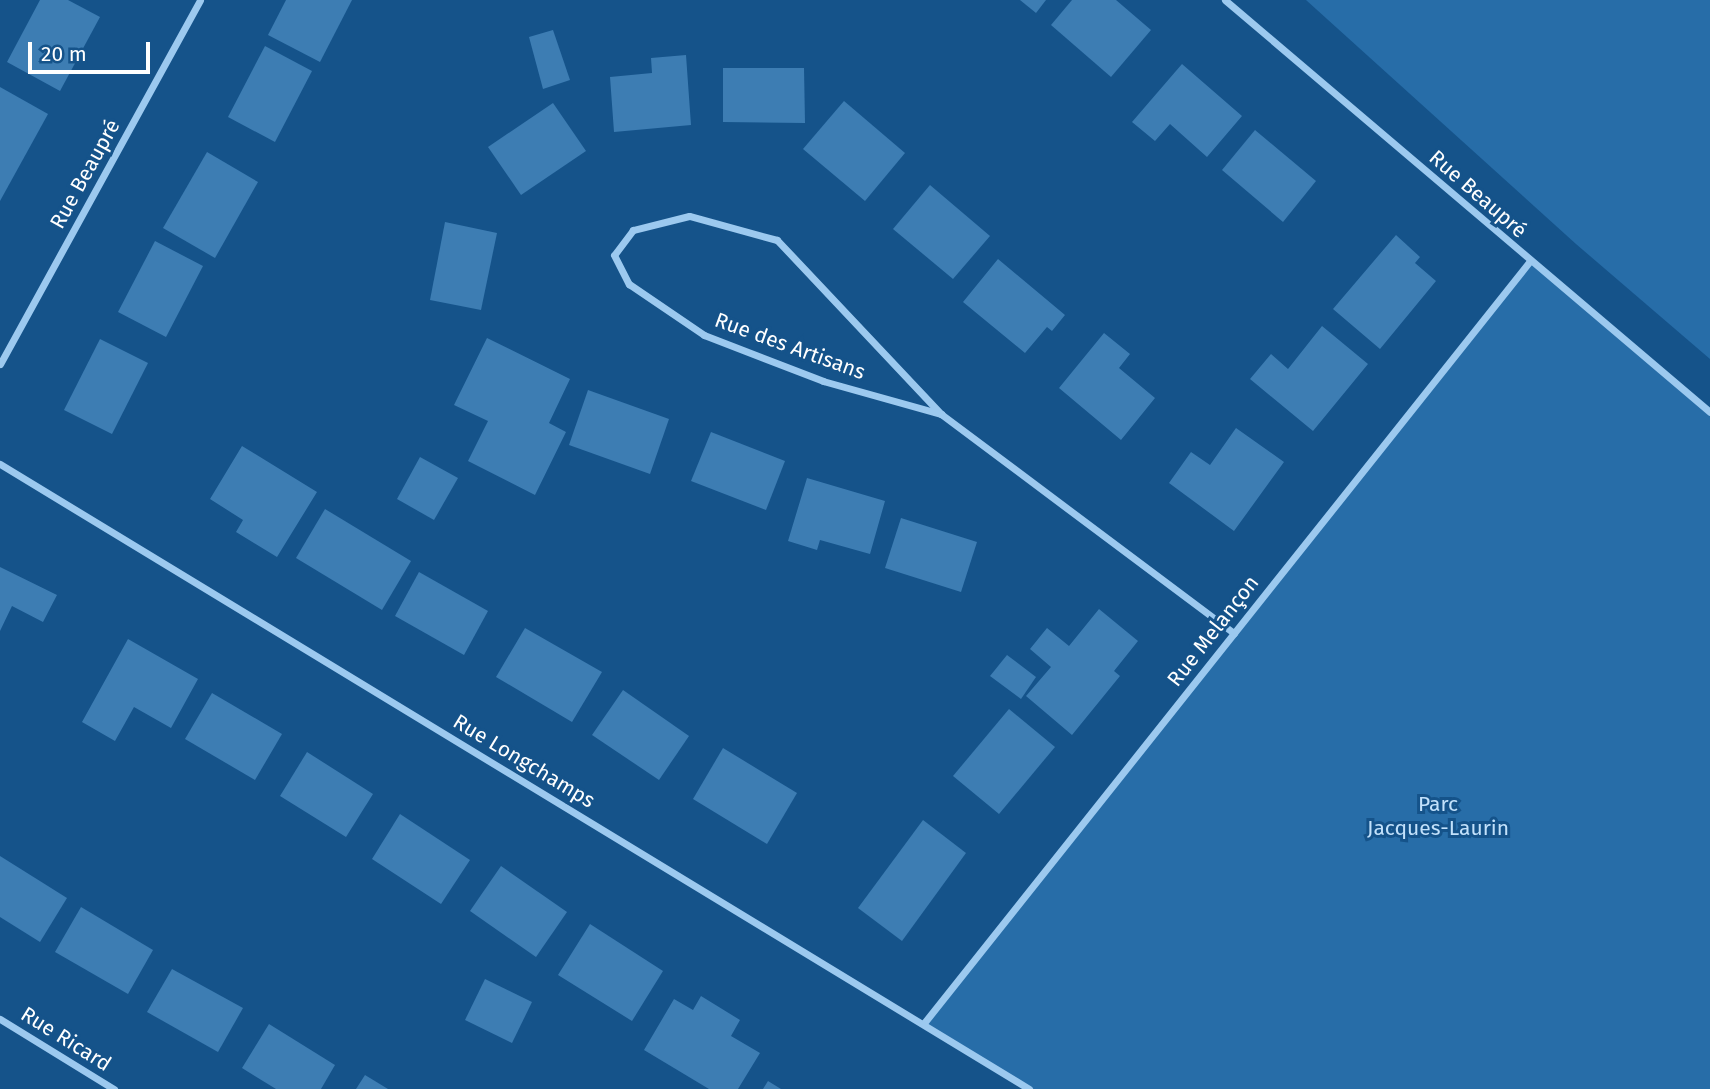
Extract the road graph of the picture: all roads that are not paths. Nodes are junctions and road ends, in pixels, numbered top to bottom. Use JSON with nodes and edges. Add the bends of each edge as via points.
{"nodes":[{"id":1,"x":200,"y":0,"type":"edge"},
{"id":2,"x":1226,"y":0,"type":"edge"},
{"id":3,"x":1530,"y":261,"type":"junction"},
{"id":4,"x":0,"y":364,"type":"edge"},
{"id":5,"x":1710,"y":412,"type":"edge"},
{"id":6,"x":941,"y":414,"type":"junction"},
{"id":7,"x":0,"y":464,"type":"edge"},
{"id":8,"x":1234,"y":633,"type":"junction"},
{"id":9,"x":0,"y":1019,"type":"edge"},
{"id":10,"x":924,"y":1023,"type":"junction"},
{"id":11,"x":114,"y":1089,"type":"edge"},
{"id":12,"x":1029,"y":1089,"type":"edge"}],
"edges":[{"from":1,"to":4,"type":"street","name":"Rue Beaupré"},
{"from":2,"to":3,"type":"street","name":"Rue Beaupré"},
{"from":3,"to":5,"type":"street","name":"Rue Beaupré"},
{"from":3,"to":8,"type":"street","name":"Rue Melançon"},
{"from":6,"to":6,"type":"street","name":"Rue des Artisans","via":[[778,240],[689,216],[632,230],[614,255],[629,284],[704,335],[823,381]]},
{"from":6,"to":8,"type":"street","name":"Rue des Artisans"},
{"from":7,"to":10,"type":"street","name":"Rue Longchamps"},
{"from":8,"to":10,"type":"street","name":"Rue Melançon"},
{"from":9,"to":11,"type":"street","name":"Rue Ricard"},
{"from":10,"to":12,"type":"street","name":"Rue Longchamps"}]}
